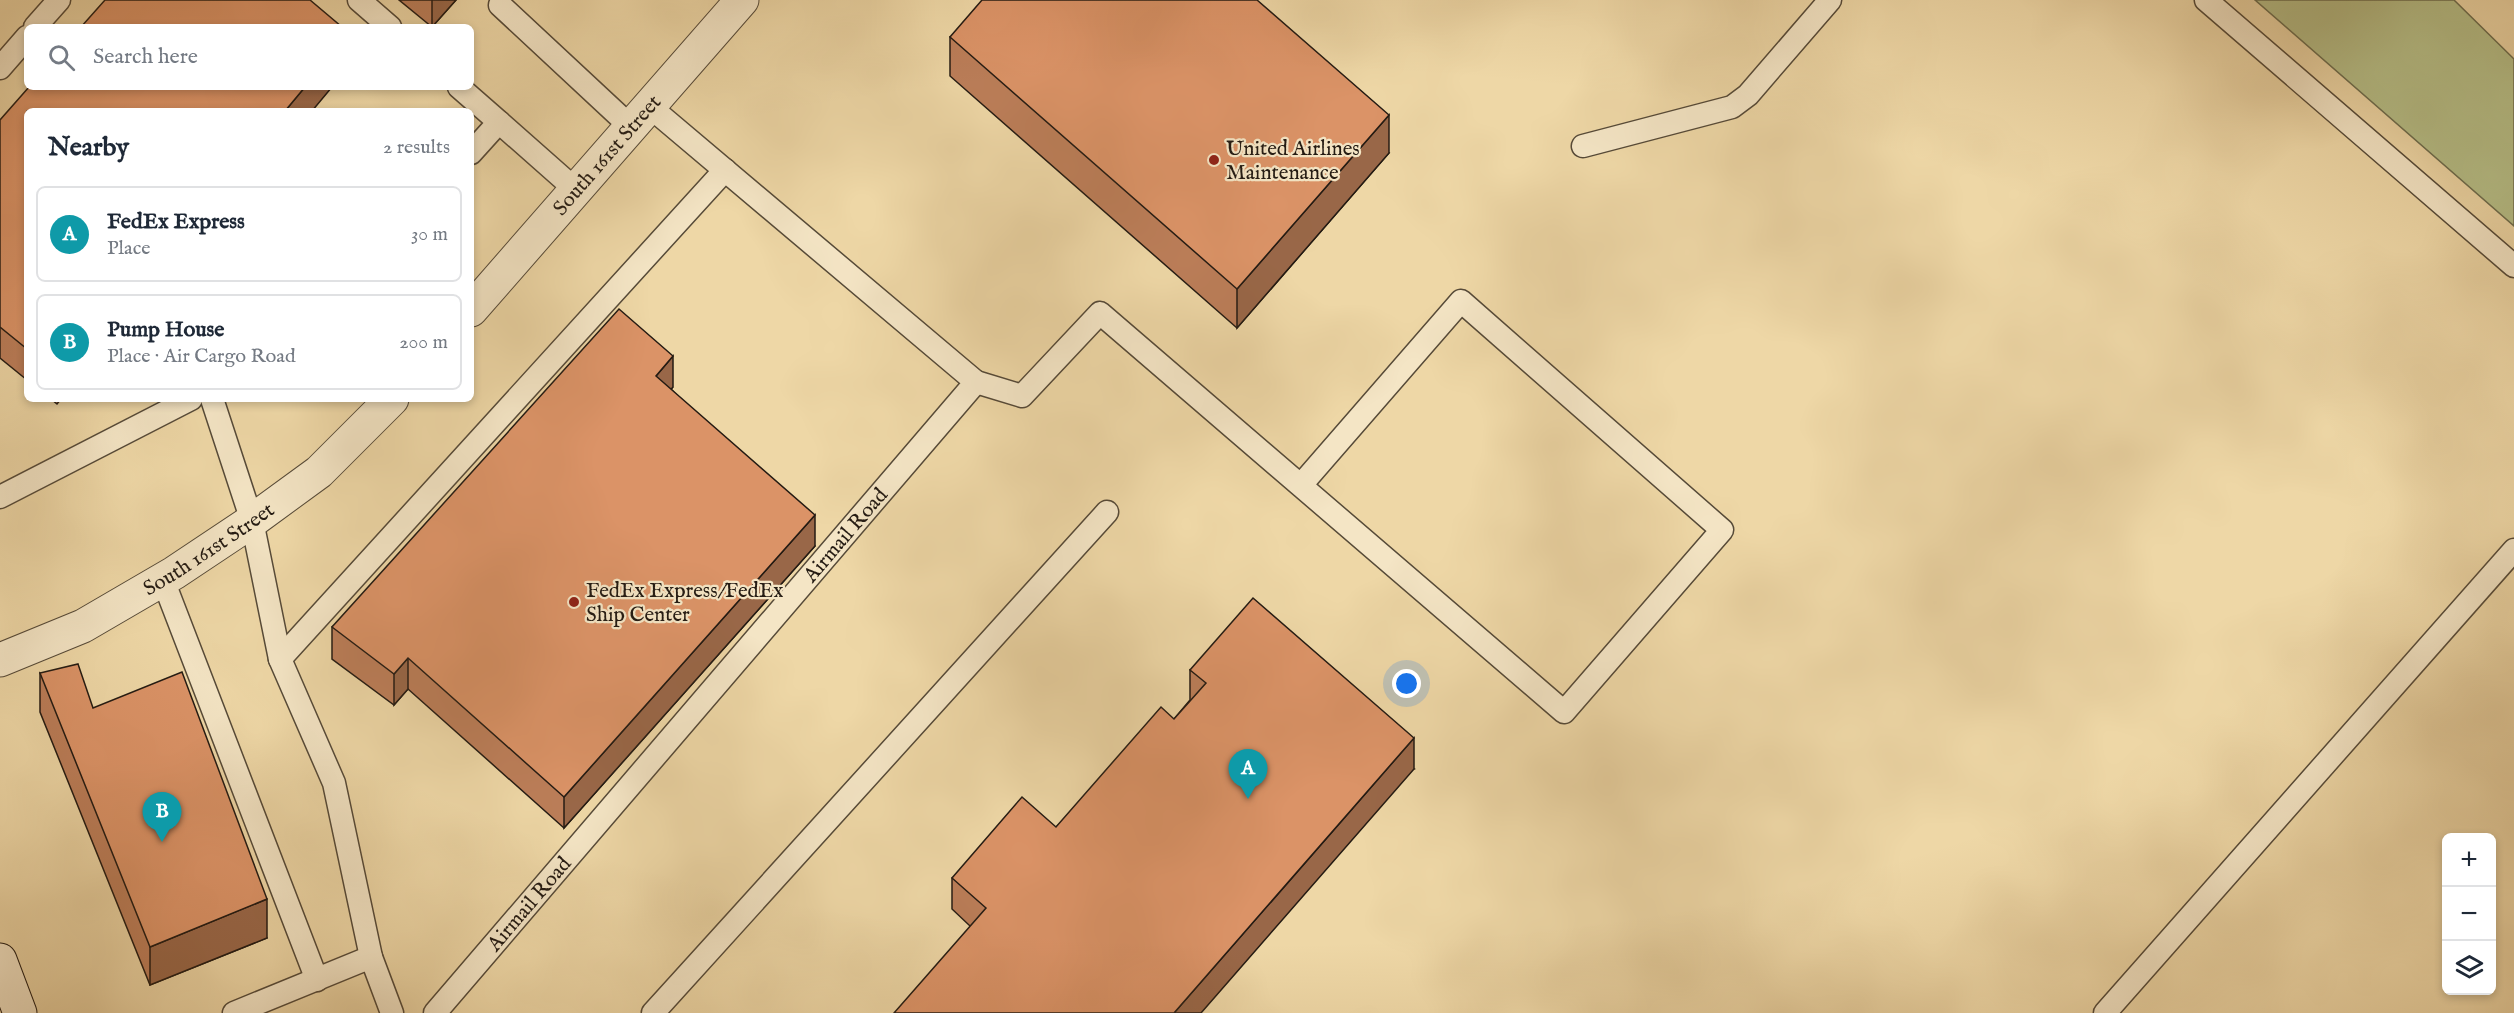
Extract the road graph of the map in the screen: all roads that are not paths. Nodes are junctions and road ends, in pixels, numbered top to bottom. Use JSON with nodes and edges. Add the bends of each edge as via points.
{"nodes":[{"id":1,"x":59,"y":0,"type":"edge"},
{"id":2,"x":359,"y":0,"type":"edge"},
{"id":3,"x":742,"y":0,"type":"edge"},
{"id":4,"x":1830,"y":0,"type":"edge"},
{"id":5,"x":2206,"y":0,"type":"edge"},
{"id":6,"x":501,"y":5,"type":"dead end"},
{"id":7,"x":38,"y":24,"type":"edge"},
{"id":8,"x":387,"y":24,"type":"edge"},
{"id":9,"x":24,"y":40,"type":"edge"},
{"id":10,"x":0,"y":68,"type":"edge"},
{"id":11,"x":462,"y":90,"type":"edge"},
{"id":12,"x":640,"y":117,"type":"junction"},
{"id":13,"x":499,"y":122,"type":"junction"},
{"id":14,"x":1583,"y":146,"type":"dead end"},
{"id":15,"x":474,"y":150,"type":"edge"},
{"id":16,"x":725,"y":170,"type":"junction"},
{"id":17,"x":576,"y":190,"type":"junction"},
{"id":18,"x":2514,"y":266,"type":"edge"},
{"id":19,"x":474,"y":307,"type":"edge"},
{"id":20,"x":976,"y":382,"type":"junction"},
{"id":21,"x":185,"y":402,"type":"edge"},
{"id":22,"x":213,"y":402,"type":"edge"},
{"id":23,"x":389,"y":402,"type":"edge"},
{"id":24,"x":1301,"y":485,"type":"junction"},
{"id":25,"x":0,"y":497,"type":"edge"},
{"id":26,"x":1107,"y":512,"type":"dead end"},
{"id":27,"x":252,"y":521,"type":"junction"},
{"id":28,"x":2514,"y":550,"type":"edge"},
{"id":29,"x":164,"y":580,"type":"junction"},
{"id":30,"x":280,"y":659,"type":"junction"},
{"id":31,"x":0,"y":660,"type":"edge"},
{"id":32,"x":371,"y":957,"type":"junction"},
{"id":33,"x":0,"y":960,"type":"edge"},
{"id":34,"x":317,"y":980,"type":"junction"},
{"id":35,"x":20,"y":1013,"type":"edge"},
{"id":36,"x":234,"y":1013,"type":"edge"},
{"id":37,"x":392,"y":1013,"type":"edge"},
{"id":38,"x":435,"y":1013,"type":"edge"},
{"id":39,"x":653,"y":1013,"type":"edge"},
{"id":40,"x":2105,"y":1013,"type":"edge"}],
"edges":[{"from":1,"to":7,"type":"lane"},
{"from":2,"to":8,"type":"lane"},
{"from":3,"to":12,"type":"street","name":"South 161st Street"},
{"from":4,"to":14,"type":"lane","via":[[1748,95],[1732,107]]},
{"from":5,"to":18,"type":"lane"},
{"from":6,"to":12,"type":"lane"},
{"from":9,"to":10,"type":"lane"},
{"from":11,"to":13,"type":"lane"},
{"from":12,"to":16,"type":"lane"},
{"from":12,"to":17,"type":"street","name":"South 161st Street"},
{"from":13,"to":15,"type":"lane"},
{"from":13,"to":17,"type":"lane"},
{"from":16,"to":20,"type":"lane"},
{"from":16,"to":30,"type":"lane"},
{"from":17,"to":19,"type":"street","name":"South 161st Street"},
{"from":20,"to":24,"type":"lane","via":[[1022,396],[1100,313]]},
{"from":20,"to":38,"type":"lane","name":"Airmail Road"},
{"from":21,"to":25,"type":"lane"},
{"from":22,"to":27,"type":"lane"},
{"from":23,"to":27,"type":"street","name":"South 161st Street","via":[[319,472]]},
{"from":24,"to":24,"type":"lane","via":[[1563,712],[1722,530],[1461,301]]},
{"from":26,"to":39,"type":"lane"},
{"from":27,"to":29,"type":"street","name":"South 161st Street"},
{"from":27,"to":30,"type":"lane"},
{"from":28,"to":40,"type":"lane"},
{"from":29,"to":31,"type":"street","name":"South 161st Street","via":[[83,626]]},
{"from":29,"to":34,"type":"lane"},
{"from":30,"to":32,"type":"lane","via":[[334,783]]},
{"from":32,"to":34,"type":"lane"},
{"from":32,"to":37,"type":"lane"},
{"from":33,"to":35,"type":"street"},
{"from":34,"to":36,"type":"lane"}]}
